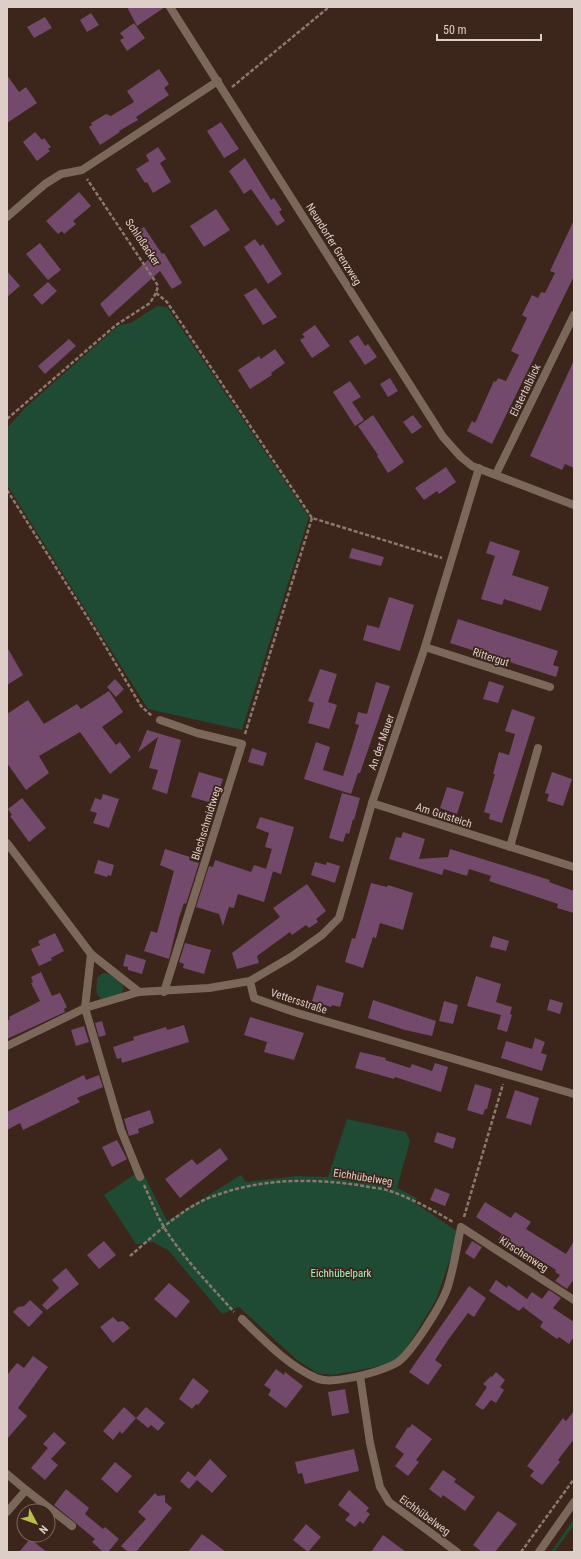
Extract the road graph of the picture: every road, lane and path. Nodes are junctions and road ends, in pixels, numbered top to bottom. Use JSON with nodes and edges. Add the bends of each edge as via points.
{"nodes":[{"id":1,"x":170,"y":7,"type":"edge"},
{"id":2,"x":329,"y":7,"type":"edge"},
{"id":3,"x":218,"y":81,"type":"junction"},
{"id":4,"x":225,"y":93,"type":"junction"},
{"id":5,"x":82,"y":170,"type":"junction"},
{"id":6,"x":7,"y":217,"type":"edge"},
{"id":7,"x":156,"y":293,"type":"junction"},
{"id":8,"x":574,"y":315,"type":"edge"},
{"id":9,"x":7,"y":419,"type":"edge"},
{"id":10,"x":479,"y":468,"type":"junction"},
{"id":11,"x":496,"y":474,"type":"junction"},
{"id":12,"x":7,"y":490,"type":"edge"},
{"id":13,"x":574,"y":505,"type":"edge"},
{"id":14,"x":312,"y":518,"type":"junction"},
{"id":15,"x":450,"y":561,"type":"junction"},
{"id":16,"x":425,"y":648,"type":"junction"},
{"id":17,"x":550,"y":687,"type":"dead end"},
{"id":18,"x":160,"y":720,"type":"joint"},
{"id":19,"x":242,"y":744,"type":"junction"},
{"id":20,"x":538,"y":748,"type":"dead end"},
{"id":21,"x":372,"y":804,"type":"junction"},
{"id":22,"x":7,"y":842,"type":"edge"},
{"id":23,"x":510,"y":847,"type":"junction"},
{"id":24,"x":574,"y":868,"type":"edge"},
{"id":25,"x":91,"y":954,"type":"junction"},
{"id":26,"x":250,"y":981,"type":"junction"},
{"id":27,"x":139,"y":992,"type":"junction"},
{"id":28,"x":164,"y":992,"type":"junction"},
{"id":29,"x":85,"y":1008,"type":"junction"},
{"id":30,"x":7,"y":1046,"type":"edge"},
{"id":31,"x":506,"y":1074,"type":"junction"},
{"id":32,"x":574,"y":1094,"type":"edge"},
{"id":33,"x":140,"y":1177,"type":"joint"},
{"id":34,"x":461,"y":1227,"type":"junction"},
{"id":35,"x":164,"y":1228,"type":"junction"},
{"id":36,"x":130,"y":1256,"type":"dead end"},
{"id":37,"x":574,"y":1300,"type":"edge"},
{"id":38,"x":242,"y":1319,"type":"joint"},
{"id":39,"x":360,"y":1376,"type":"junction"},
{"id":40,"x":7,"y":1474,"type":"edge"},
{"id":41,"x":574,"y":1479,"type":"edge"},
{"id":42,"x":26,"y":1490,"type":"junction"},
{"id":43,"x":574,"y":1502,"type":"edge"},
{"id":44,"x":7,"y":1512,"type":"edge"},
{"id":45,"x":72,"y":1526,"type":"dead end"},
{"id":46,"x":457,"y":1552,"type":"edge"},
{"id":47,"x":521,"y":1552,"type":"edge"},
{"id":48,"x":539,"y":1552,"type":"edge"}],
"edges":[{"from":1,"to":3,"type":"street","name":"Neundorfer Grenzweg"},
{"from":2,"to":4,"type":"path"},
{"from":3,"to":4,"type":"street","name":"Neundorfer Grenzweg"},
{"from":3,"to":5,"type":"street"},
{"from":4,"to":10,"type":"street","name":"Neundorfer Grenzweg","via":[[443,437],[461,457]]},
{"from":5,"to":6,"type":"street","via":[[61,174],[45,184]]},
{"from":5,"to":7,"type":"path","name":"Schloßacker","via":[[156,281]]},
{"from":7,"to":9,"type":"path","via":[[150,303],[116,325]]},
{"from":7,"to":14,"type":"path","via":[[167,302]]},
{"from":8,"to":11,"type":"street","name":"Elstertalblick"},
{"from":10,"to":11,"type":"street","name":"Neundorfer Grenzweg"},
{"from":10,"to":15,"type":"street","name":"An der Mauer"},
{"from":11,"to":13,"type":"street"},
{"from":12,"to":18,"type":"path","via":[[141,706]]},
{"from":14,"to":15,"type":"path"},
{"from":14,"to":19,"type":"path"},
{"from":15,"to":16,"type":"street","name":"An der Mauer"},
{"from":16,"to":17,"type":"street","name":"Rittergut"},
{"from":16,"to":21,"type":"street","name":"An der Mauer"},
{"from":18,"to":19,"type":"street","via":[[197,733]]},
{"from":19,"to":28,"type":"street","name":"Blechschmidtweg"},
{"from":20,"to":23,"type":"street"},
{"from":21,"to":23,"type":"street","name":"Am Gutsteich"},
{"from":21,"to":26,"type":"street","name":"An der Mauer","via":[[339,918],[322,935],[291,957]]},
{"from":22,"to":25,"type":"street"},
{"from":23,"to":24,"type":"street","name":"Am Gutsteich"},
{"from":25,"to":27,"type":"street"},
{"from":25,"to":29,"type":"street"},
{"from":26,"to":28,"type":"street"},
{"from":26,"to":31,"type":"street","name":"Vettersstraße","via":[[254,998]]},
{"from":27,"to":28,"type":"street"},
{"from":27,"to":29,"type":"street"},
{"from":29,"to":30,"type":"street"},
{"from":29,"to":33,"type":"street","via":[[121,1130]]},
{"from":31,"to":32,"type":"street","name":"Vettersstraße"},
{"from":31,"to":34,"type":"path"},
{"from":33,"to":35,"type":"path"},
{"from":34,"to":35,"type":"path","name":"Eichhübelweg","via":[[422,1204],[388,1191],[349,1184],[298,1180],[255,1185],[213,1196]]},
{"from":34,"to":37,"type":"street","name":"Kirschenweg"},
{"from":34,"to":39,"type":"street","via":[[448,1287],[421,1333],[397,1362]]},
{"from":35,"to":36,"type":"path","name":"Eichhübelweg"},
{"from":35,"to":38,"type":"path","via":[[192,1267]]},
{"from":38,"to":39,"type":"street","via":[[272,1348],[317,1378],[336,1380]]},
{"from":39,"to":46,"type":"street","name":"Eichhübelweg","via":[[370,1443],[380,1487],[389,1502]]},
{"from":40,"to":42,"type":"street"},
{"from":41,"to":47,"type":"path"},
{"from":42,"to":44,"type":"street"},
{"from":42,"to":45,"type":"street"},
{"from":43,"to":48,"type":"street"}]}
